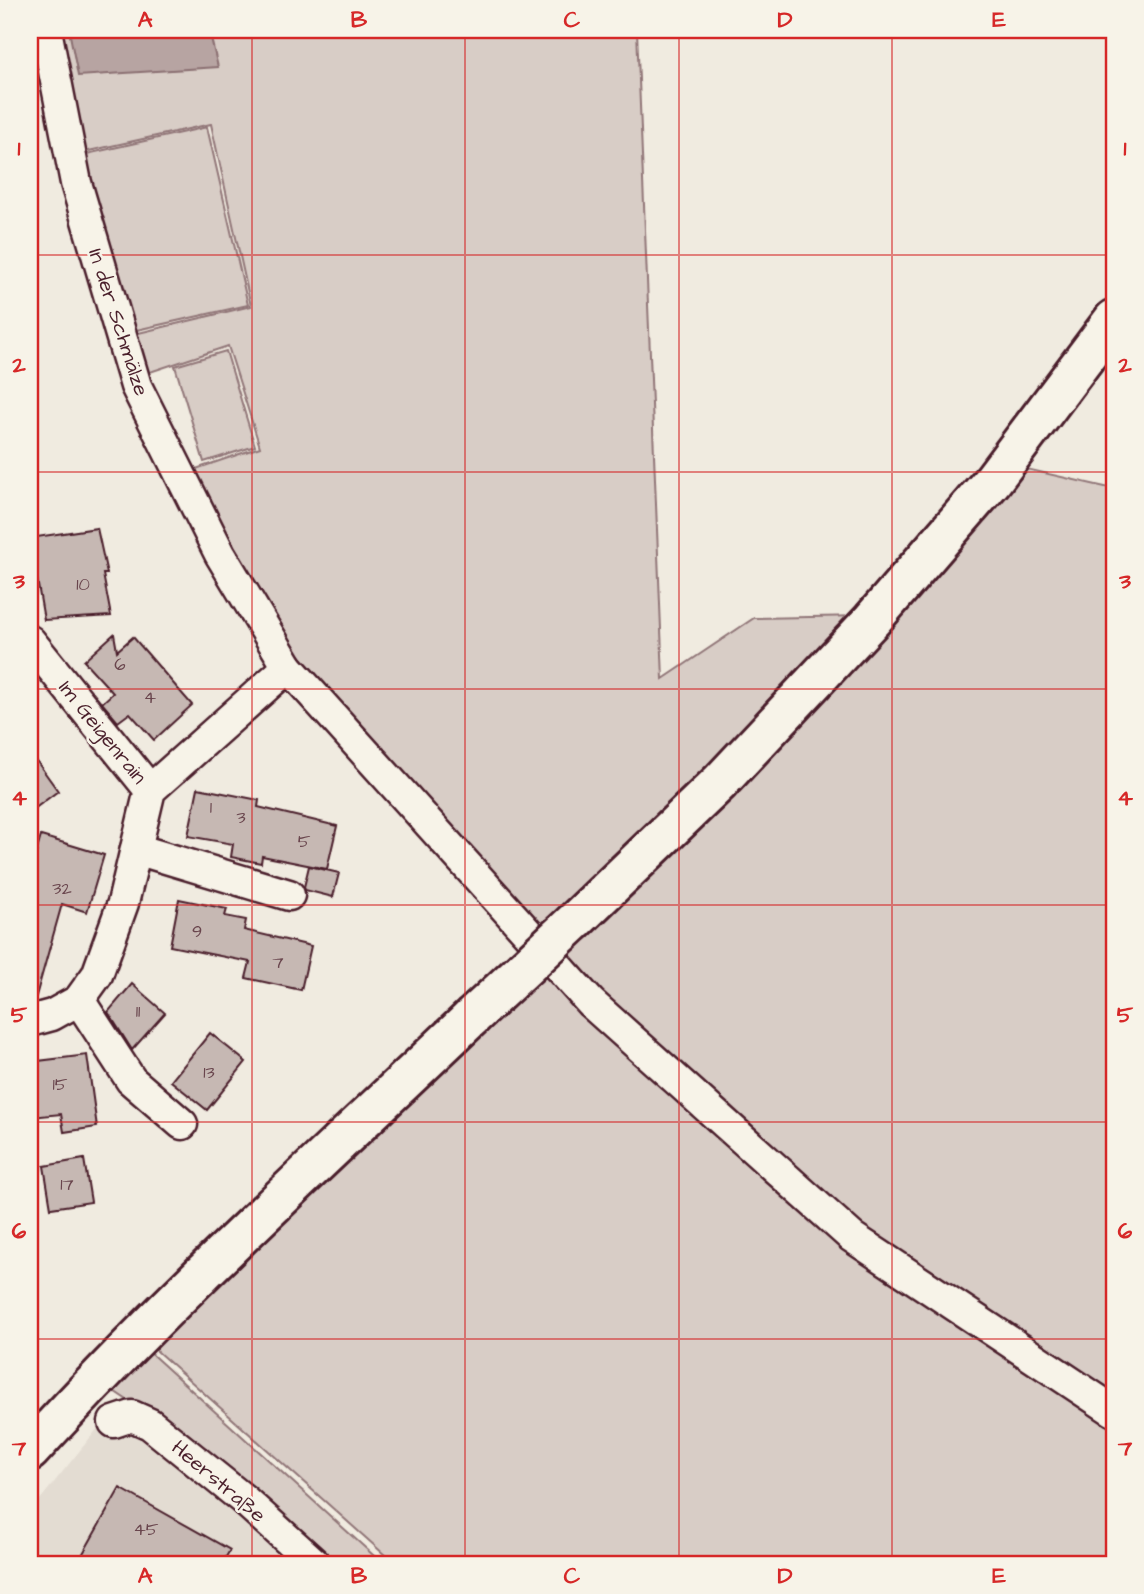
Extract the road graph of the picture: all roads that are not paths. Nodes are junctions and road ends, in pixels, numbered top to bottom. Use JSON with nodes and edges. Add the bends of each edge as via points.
{"nodes":[{"id":1,"x":46,"y":30,"type":"edge"},
{"id":2,"x":1114,"y":319,"type":"edge"},
{"id":3,"x":30,"y":640,"type":"edge"},
{"id":4,"x":288,"y":667,"type":"junction"},
{"id":5,"x":150,"y":790,"type":"junction"},
{"id":6,"x":136,"y":849,"type":"junction"},
{"id":7,"x":289,"y":894,"type":"dead end"},
{"id":8,"x":79,"y":1000,"type":"junction"},
{"id":9,"x":30,"y":1021,"type":"edge"},
{"id":10,"x":182,"y":1124,"type":"dead end"},
{"id":11,"x":1114,"y":1411,"type":"edge"},
{"id":12,"x":114,"y":1422,"type":"dead end"},
{"id":13,"x":30,"y":1451,"type":"edge"},
{"id":14,"x":315,"y":1564,"type":"edge"}],
"edges":[{"from":1,"to":4,"type":"street","name":"In der Schmälze","via":[[76,183],[136,386],[220,554]]},
{"from":2,"to":13,"type":"main road","bridge":true,"via":[[993,481],[872,620],[720,782],[168,1306]]},
{"from":3,"to":5,"type":"street","name":"Im Geigenrain"},
{"from":4,"to":5,"type":"street","name":"Im Geigenrain"},
{"from":4,"to":11,"type":"street","name":"In der Schmälze","via":[[601,1012],[852,1237]]},
{"from":5,"to":6,"type":"street","name":"Im Geigenrain"},
{"from":6,"to":7,"type":"street"},
{"from":6,"to":8,"type":"street","name":"Im Geigenrain","via":[[123,903],[97,975]]},
{"from":8,"to":9,"type":"street","name":"Im Geigenrain","via":[[52,1016]]},
{"from":8,"to":10,"type":"street","via":[[131,1080]]},
{"from":12,"to":14,"type":"street","name":"Heerstraße","via":[[132,1416],[150,1424]]}]}
